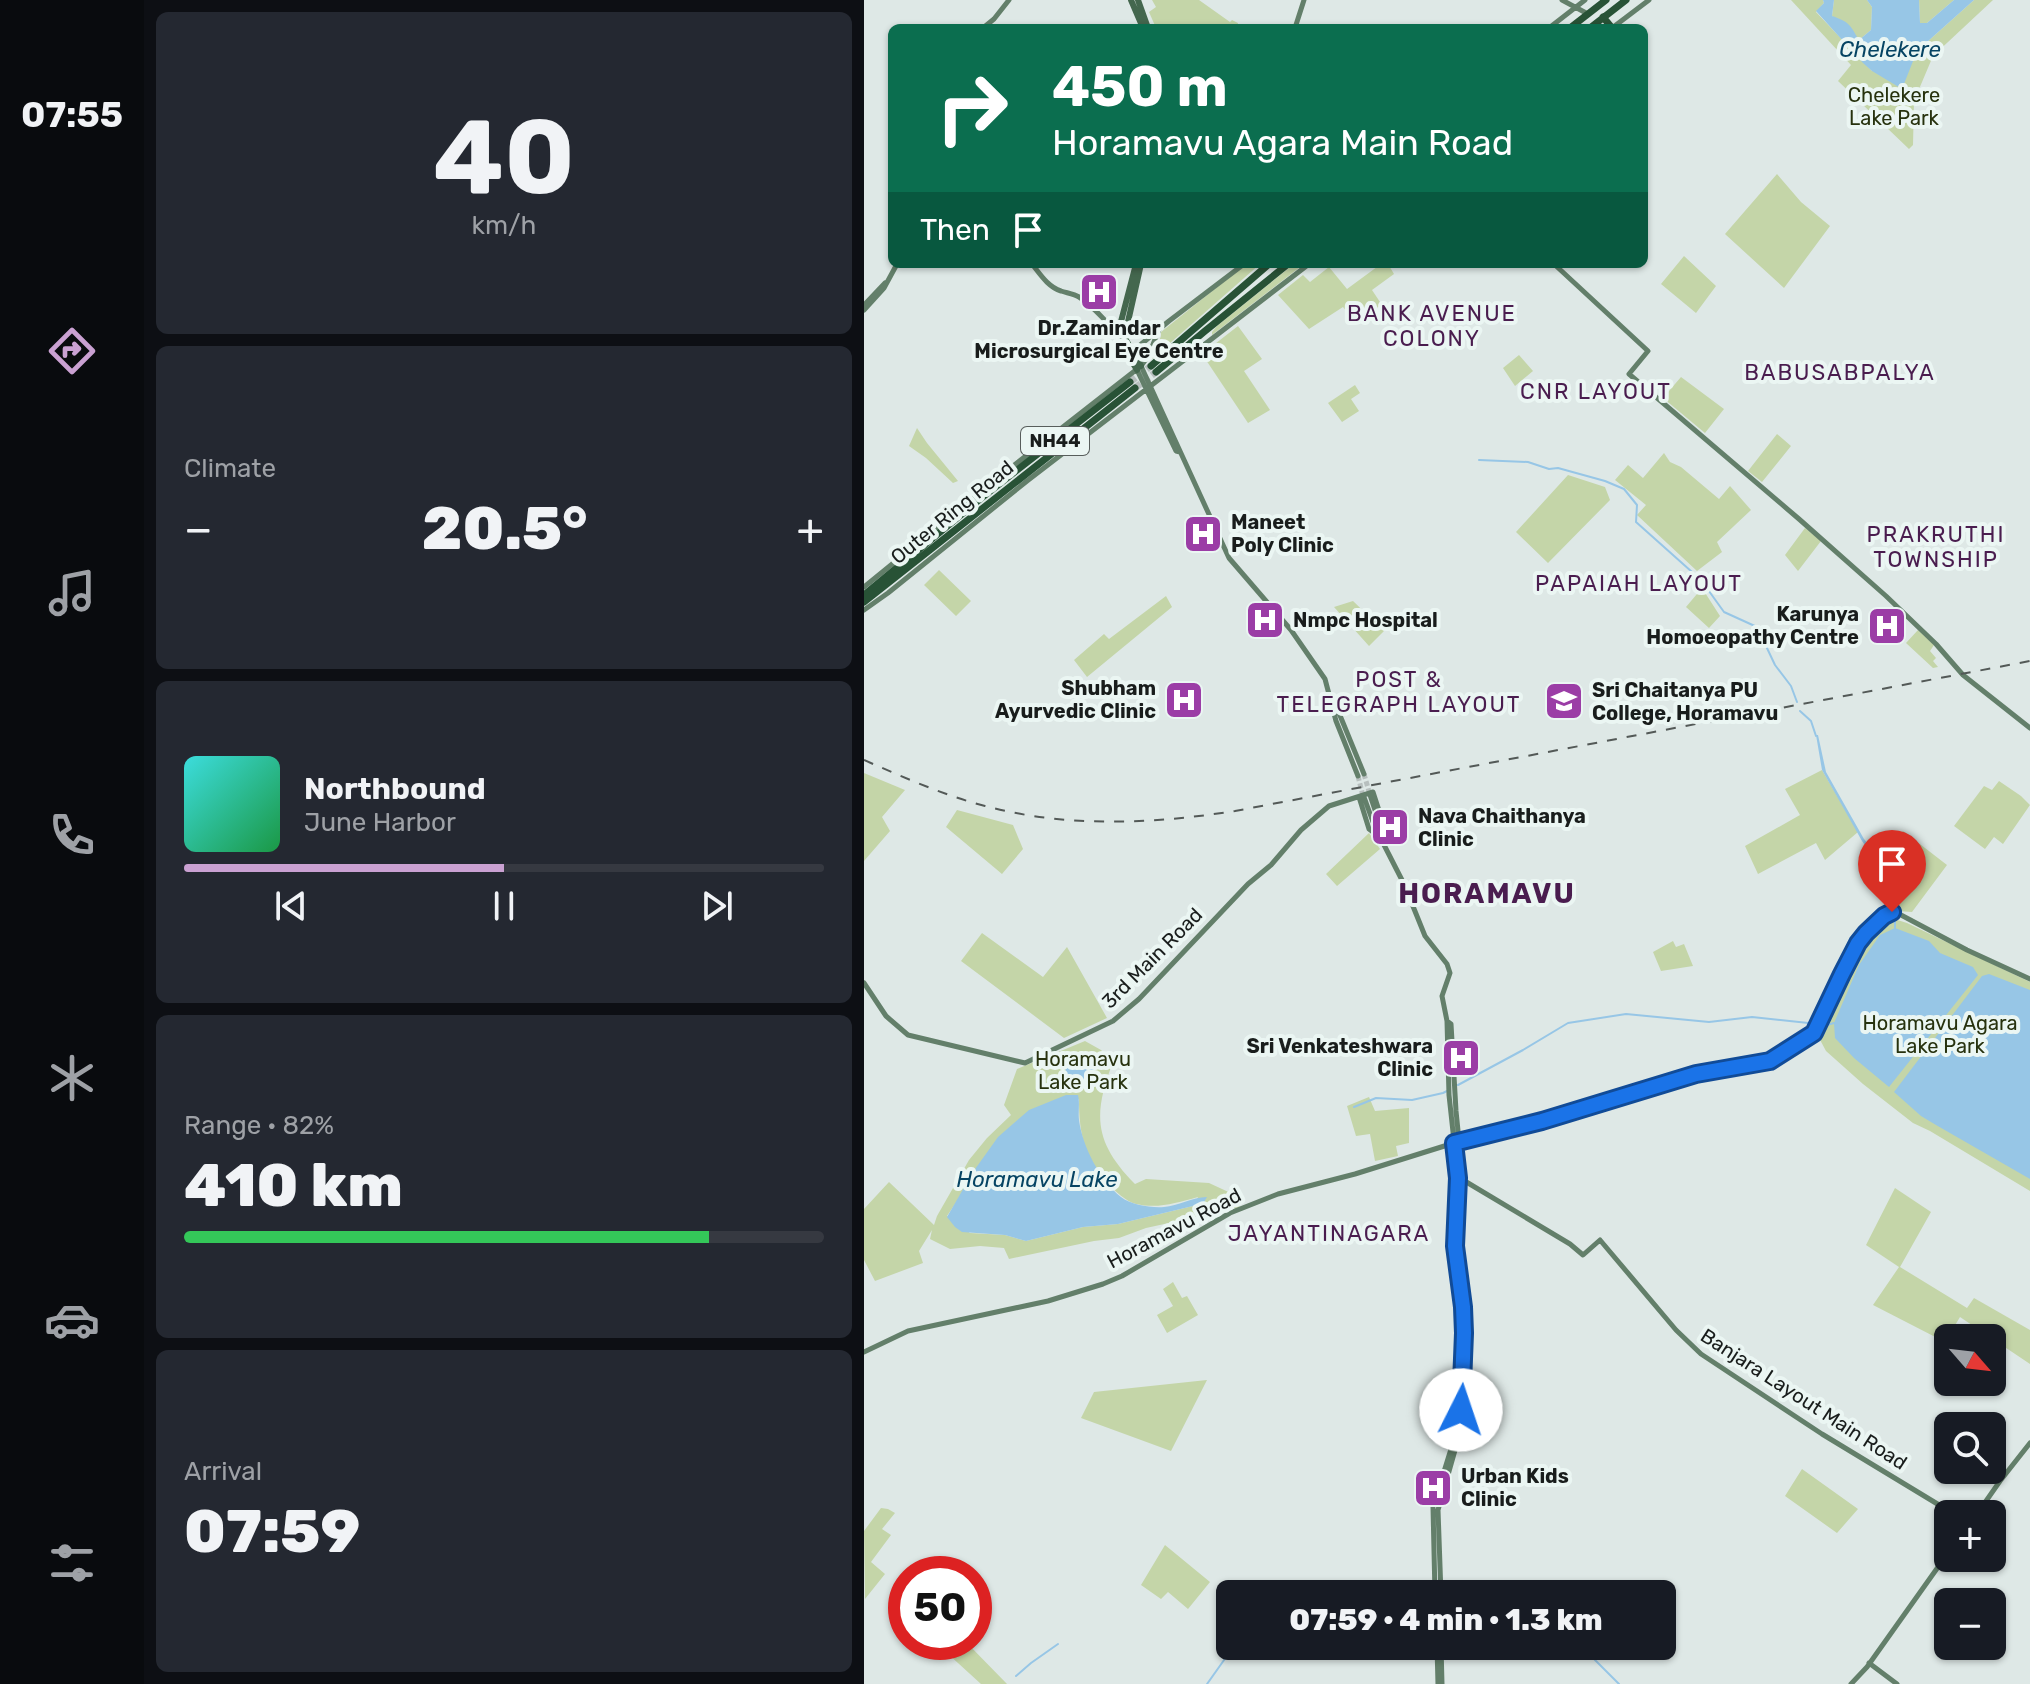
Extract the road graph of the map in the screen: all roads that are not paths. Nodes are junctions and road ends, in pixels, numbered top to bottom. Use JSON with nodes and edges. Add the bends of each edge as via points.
{"nodes":[{"id":1,"x":1009,"y":0,"type":"edge"},
{"id":2,"x":1131,"y":0,"type":"edge"},
{"id":3,"x":1138,"y":0,"type":"edge"},
{"id":4,"x":1304,"y":0,"type":"edge"},
{"id":5,"x":1562,"y":0,"type":"edge"},
{"id":6,"x":1585,"y":0,"type":"edge"},
{"id":7,"x":1606,"y":0,"type":"edge"},
{"id":8,"x":1626,"y":0,"type":"edge"},
{"id":9,"x":1649,"y":0,"type":"edge"},
{"id":10,"x":1575,"y":8,"type":"junction"},
{"id":11,"x":1588,"y":14,"type":"junction"},
{"id":12,"x":1603,"y":17,"type":"junction"},
{"id":13,"x":988,"y":24,"type":"edge"},
{"id":14,"x":1143,"y":24,"type":"edge"},
{"id":15,"x":1144,"y":24,"type":"edge"},
{"id":16,"x":1296,"y":24,"type":"edge"},
{"id":17,"x":1554,"y":24,"type":"edge"},
{"id":18,"x":1575,"y":24,"type":"edge"},
{"id":19,"x":1597,"y":24,"type":"edge"},
{"id":20,"x":1609,"y":24,"type":"edge"},
{"id":21,"x":1617,"y":24,"type":"edge"},
{"id":22,"x":895,"y":268,"type":"edge"},
{"id":23,"x":1035,"y":268,"type":"edge"},
{"id":24,"x":1138,"y":268,"type":"edge"},
{"id":25,"x":1138,"y":268,"type":"edge"},
{"id":26,"x":1239,"y":268,"type":"edge"},
{"id":27,"x":1265,"y":268,"type":"edge"},
{"id":28,"x":1283,"y":268,"type":"edge"},
{"id":29,"x":1304,"y":268,"type":"edge"},
{"id":30,"x":1558,"y":268,"type":"edge"},
{"id":31,"x":864,"y":308,"type":"edge"},
{"id":32,"x":1159,"y":329,"type":"junction"},
{"id":33,"x":1118,"y":333,"type":"junction"},
{"id":34,"x":1133,"y":351,"type":"junction"},
{"id":35,"x":1139,"y":368,"type":"junction"},
{"id":36,"x":1149,"y":387,"type":"junction"},
{"id":37,"x":959,"y":531,"type":"junction"},
{"id":38,"x":864,"y":587,"type":"edge"},
{"id":39,"x":864,"y":595,"type":"edge"},
{"id":40,"x":865,"y":606,"type":"edge"},
{"id":41,"x":2030,"y":728,"type":"edge"},
{"id":42,"x":1361,"y":775,"type":"tunnel mouth"},
{"id":43,"x":1364,"y":796,"type":"junction"},
{"id":44,"x":1381,"y":837,"type":"junction"},
{"id":45,"x":2030,"y":979,"type":"edge"},
{"id":46,"x":864,"y":983,"type":"edge"},
{"id":47,"x":1457,"y":1142,"type":"junction"},
{"id":48,"x":1463,"y":1180,"type":"junction"},
{"id":49,"x":864,"y":1352,"type":"edge"},
{"id":50,"x":2030,"y":1443,"type":"edge"},
{"id":51,"x":1987,"y":1500,"type":"edge"},
{"id":52,"x":1934,"y":1502,"type":"edge"},
{"id":53,"x":1934,"y":1572,"type":"edge"},
{"id":54,"x":1437,"y":1580,"type":"edge"},
{"id":55,"x":1438,"y":1580,"type":"edge"},
{"id":56,"x":1439,"y":1660,"type":"edge"},
{"id":57,"x":1869,"y":1663,"type":"junction"},
{"id":58,"x":1440,"y":1684,"type":"edge"},
{"id":59,"x":1851,"y":1684,"type":"edge"},
{"id":60,"x":1897,"y":1684,"type":"edge"}],
"edges":[{"from":1,"to":13,"type":"street"},
{"from":2,"to":14,"type":"main road"},
{"from":3,"to":15,"type":"main road"},
{"from":4,"to":16,"type":"street"},
{"from":5,"to":10,"type":"street"},
{"from":6,"to":10,"type":"street"},
{"from":7,"to":11,"type":"highway"},
{"from":8,"to":12,"type":"highway"},
{"from":9,"to":21,"type":"street"},
{"from":10,"to":11,"type":"street"},
{"from":10,"to":17,"type":"street"},
{"from":11,"to":18,"type":"highway"},
{"from":12,"to":19,"type":"highway"},
{"from":12,"to":20,"type":"highway"},
{"from":22,"to":31,"type":"street"},
{"from":23,"to":33,"type":"street","via":[[1057,290],[1092,307]]},
{"from":24,"to":33,"type":"main road"},
{"from":25,"to":34,"type":"main road","via":[[1125,335]]},
{"from":26,"to":32,"type":"street"},
{"from":27,"to":28,"type":"highway","via":[[1153,369]]},
{"from":29,"to":36,"type":"street"},
{"from":30,"to":41,"type":"street","via":[[1648,351],[1629,374],[1886,596],[1963,675]]},
{"from":32,"to":34,"type":"street"},
{"from":32,"to":35,"type":"street"},
{"from":33,"to":35,"type":"main road"},
{"from":34,"to":35,"type":"main road"},
{"from":35,"to":36,"type":"street"},
{"from":35,"to":38,"type":"street"},
{"from":36,"to":37,"type":"street"},
{"from":36,"to":42,"type":"street","via":[[1229,558],[1325,679]]},
{"from":37,"to":39,"type":"highway","name":"Outer Ring Road","number":"NH44","via":[[1133,385],[980,499]]},
{"from":37,"to":40,"type":"highway","name":"Outer Ring Road","number":"NH44"},
{"from":43,"to":44,"type":"street"},
{"from":43,"to":44,"type":"street","via":[[1369,829]]},
{"from":43,"to":44,"type":"street","via":[[1375,794],[1385,829]]},
{"from":43,"to":46,"type":"street","name":"3rd Main Road","via":[[1329,806],[1301,830],[1113,1021],[1025,1063],[908,1035],[886,1016]]},
{"from":44,"to":47,"type":"street","via":[[1425,936],[1450,973],[1442,996],[1451,1024]]},
{"from":45,"to":47,"type":"street","name":"Horamavu Road","via":[[1894,913],[1884,916],[1858,943],[1817,1029],[1770,1061],[1684,1077]]},
{"from":47,"to":48,"type":"street"},
{"from":47,"to":49,"type":"street","name":"Horamavu Road","via":[[1259,1201],[1103,1284],[908,1331]]},
{"from":47,"to":54,"type":"street","via":[[1455,1246],[1463,1307],[1463,1385],[1456,1433],[1433,1507]]},
{"from":48,"to":52,"type":"street","name":"Banjara Layout Main Road","via":[[1583,1255],[1600,1240],[1701,1354]]},
{"from":48,"to":55,"type":"street","via":[[1458,1242],[1468,1313],[1467,1392],[1438,1510]]},
{"from":50,"to":51,"type":"street"},
{"from":53,"to":57,"type":"street"},
{"from":56,"to":58,"type":"street"},
{"from":57,"to":59,"type":"street"},
{"from":57,"to":60,"type":"street"}]}
